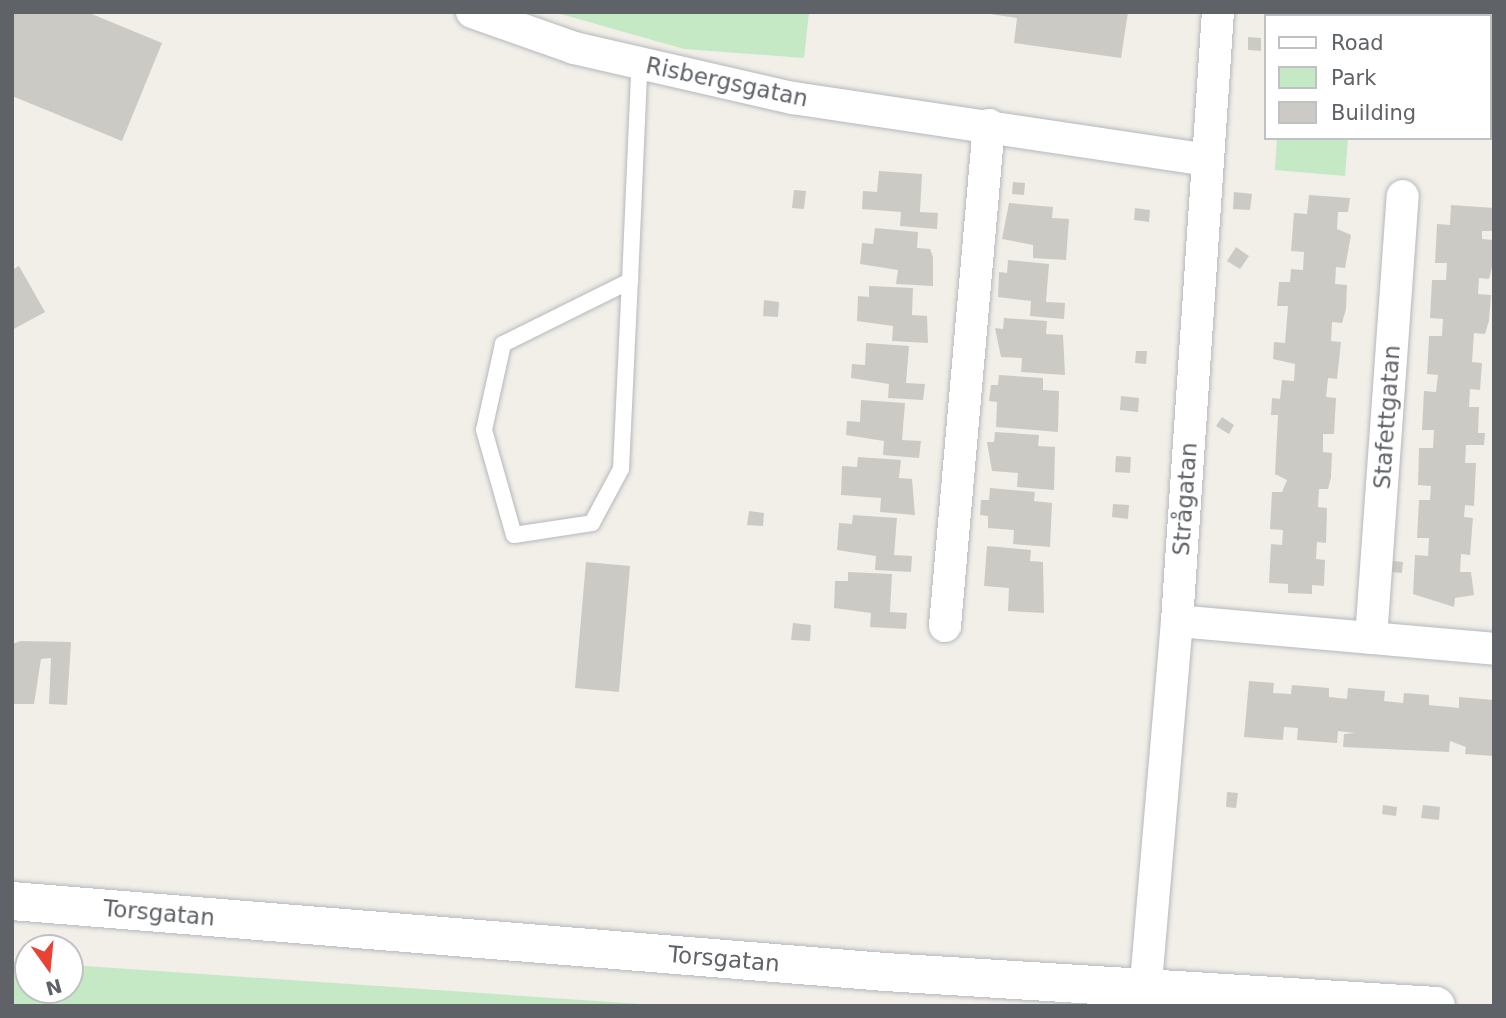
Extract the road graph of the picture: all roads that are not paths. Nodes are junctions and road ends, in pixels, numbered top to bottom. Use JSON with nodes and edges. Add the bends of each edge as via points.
{"nodes":[{"id":1,"x":472,"y":12,"type":"edge"},
{"id":2,"x":1218,"y":12,"type":"edge"},
{"id":3,"x":640,"y":64,"type":"junction"},
{"id":4,"x":989,"y":125,"type":"junction"},
{"id":5,"x":1206,"y":160,"type":"junction"},
{"id":6,"x":1403,"y":195,"type":"dead end"},
{"id":7,"x":630,"y":281,"type":"junction"},
{"id":8,"x":1177,"y":621,"type":"junction"},
{"id":9,"x":945,"y":626,"type":"dead end"},
{"id":10,"x":1371,"y":638,"type":"junction"},
{"id":11,"x":1494,"y":649,"type":"edge"},
{"id":12,"x":12,"y":901,"type":"edge"},
{"id":13,"x":1145,"y":996,"type":"edge"},
{"id":14,"x":1436,"y":1006,"type":"edge"}],
"edges":[{"from":1,"to":3,"type":"street","name":"Risbergsgatan"},
{"from":2,"to":5,"type":"street","name":"Strågatan"},
{"from":3,"to":4,"type":"street","name":"Risbergsgatan","via":[[793,98]]},
{"from":3,"to":7,"type":"lane"},
{"from":4,"to":5,"type":"street","name":"Risbergsgatan"},
{"from":4,"to":9,"type":"street"},
{"from":5,"to":8,"type":"street","name":"Strågatan"},
{"from":6,"to":10,"type":"street","name":"Stafettgatan"},
{"from":7,"to":7,"type":"lane","via":[[621,469],[592,523],[514,535],[484,430],[503,344]]},
{"from":8,"to":10,"type":"street"},
{"from":8,"to":13,"type":"street","name":"Strågatan"},
{"from":10,"to":11,"type":"street"},
{"from":12,"to":13,"type":"main road","name":"Torsgatan"},
{"from":13,"to":14,"type":"main road","name":"Torsgatan"}]}
